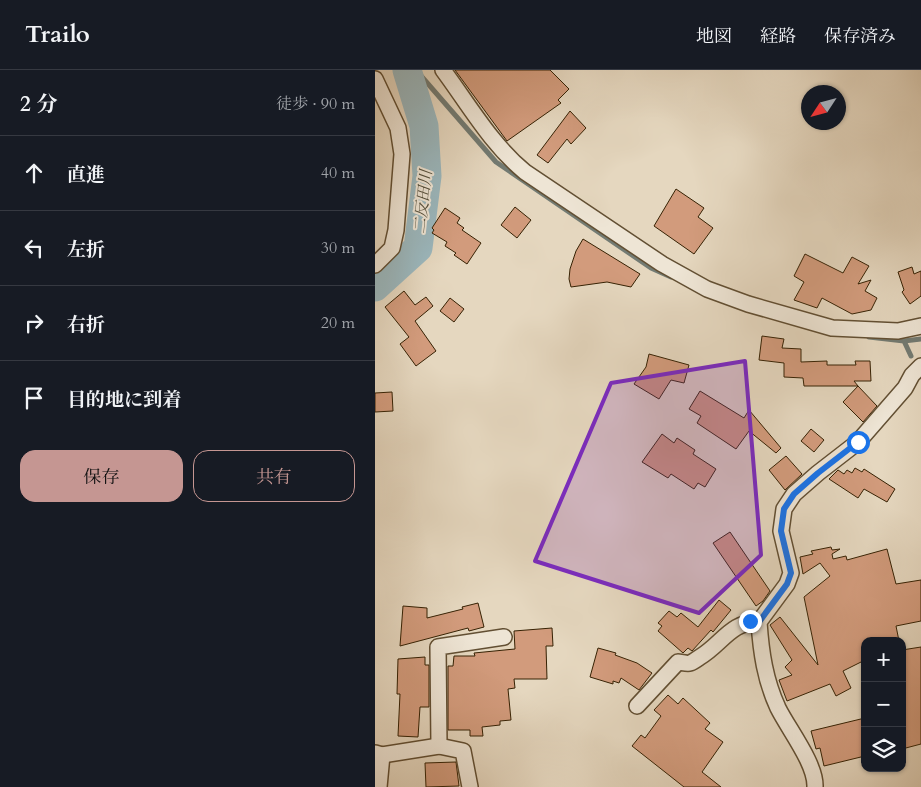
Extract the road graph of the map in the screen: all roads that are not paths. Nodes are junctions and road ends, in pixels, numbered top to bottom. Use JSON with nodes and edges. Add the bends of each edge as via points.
{"nodes":[{"id":1,"x":443,"y":70,"type":"edge"},
{"id":2,"x":375,"y":79,"type":"edge"},
{"id":3,"x":375,"y":265,"type":"edge"},
{"id":4,"x":921,"y":326,"type":"edge"},
{"id":5,"x":921,"y":366,"type":"edge"},
{"id":6,"x":759,"y":622,"type":"junction"},
{"id":7,"x":503,"y":637,"type":"dead end"},
{"id":8,"x":637,"y":706,"type":"dead end"},
{"id":9,"x":439,"y":746,"type":"junction"},
{"id":10,"x":379,"y":754,"type":"edge"},
{"id":11,"x":379,"y":787,"type":"edge"},
{"id":12,"x":470,"y":787,"type":"edge"},
{"id":13,"x":815,"y":787,"type":"edge"}],
"edges":[{"from":1,"to":4,"type":"street","via":[[509,159],[662,264],[707,289],[831,328],[898,331]]},
{"from":2,"to":3,"type":"street","via":[[398,128],[402,154],[392,248]]},
{"from":5,"to":6,"type":"street","via":[[858,442],[794,494],[784,509],[781,531],[791,573],[787,584]]},
{"from":6,"to":8,"type":"street","via":[[750,621],[734,628],[690,663],[678,662]]},
{"from":6,"to":13,"type":"street","via":[[761,653],[769,683],[778,707],[810,764],[816,778]]},
{"from":7,"to":9,"type":"street","via":[[438,647]]},
{"from":9,"to":10,"type":"street"},
{"from":9,"to":12,"type":"street","via":[[463,750]]},
{"from":10,"to":11,"type":"street"}]}
